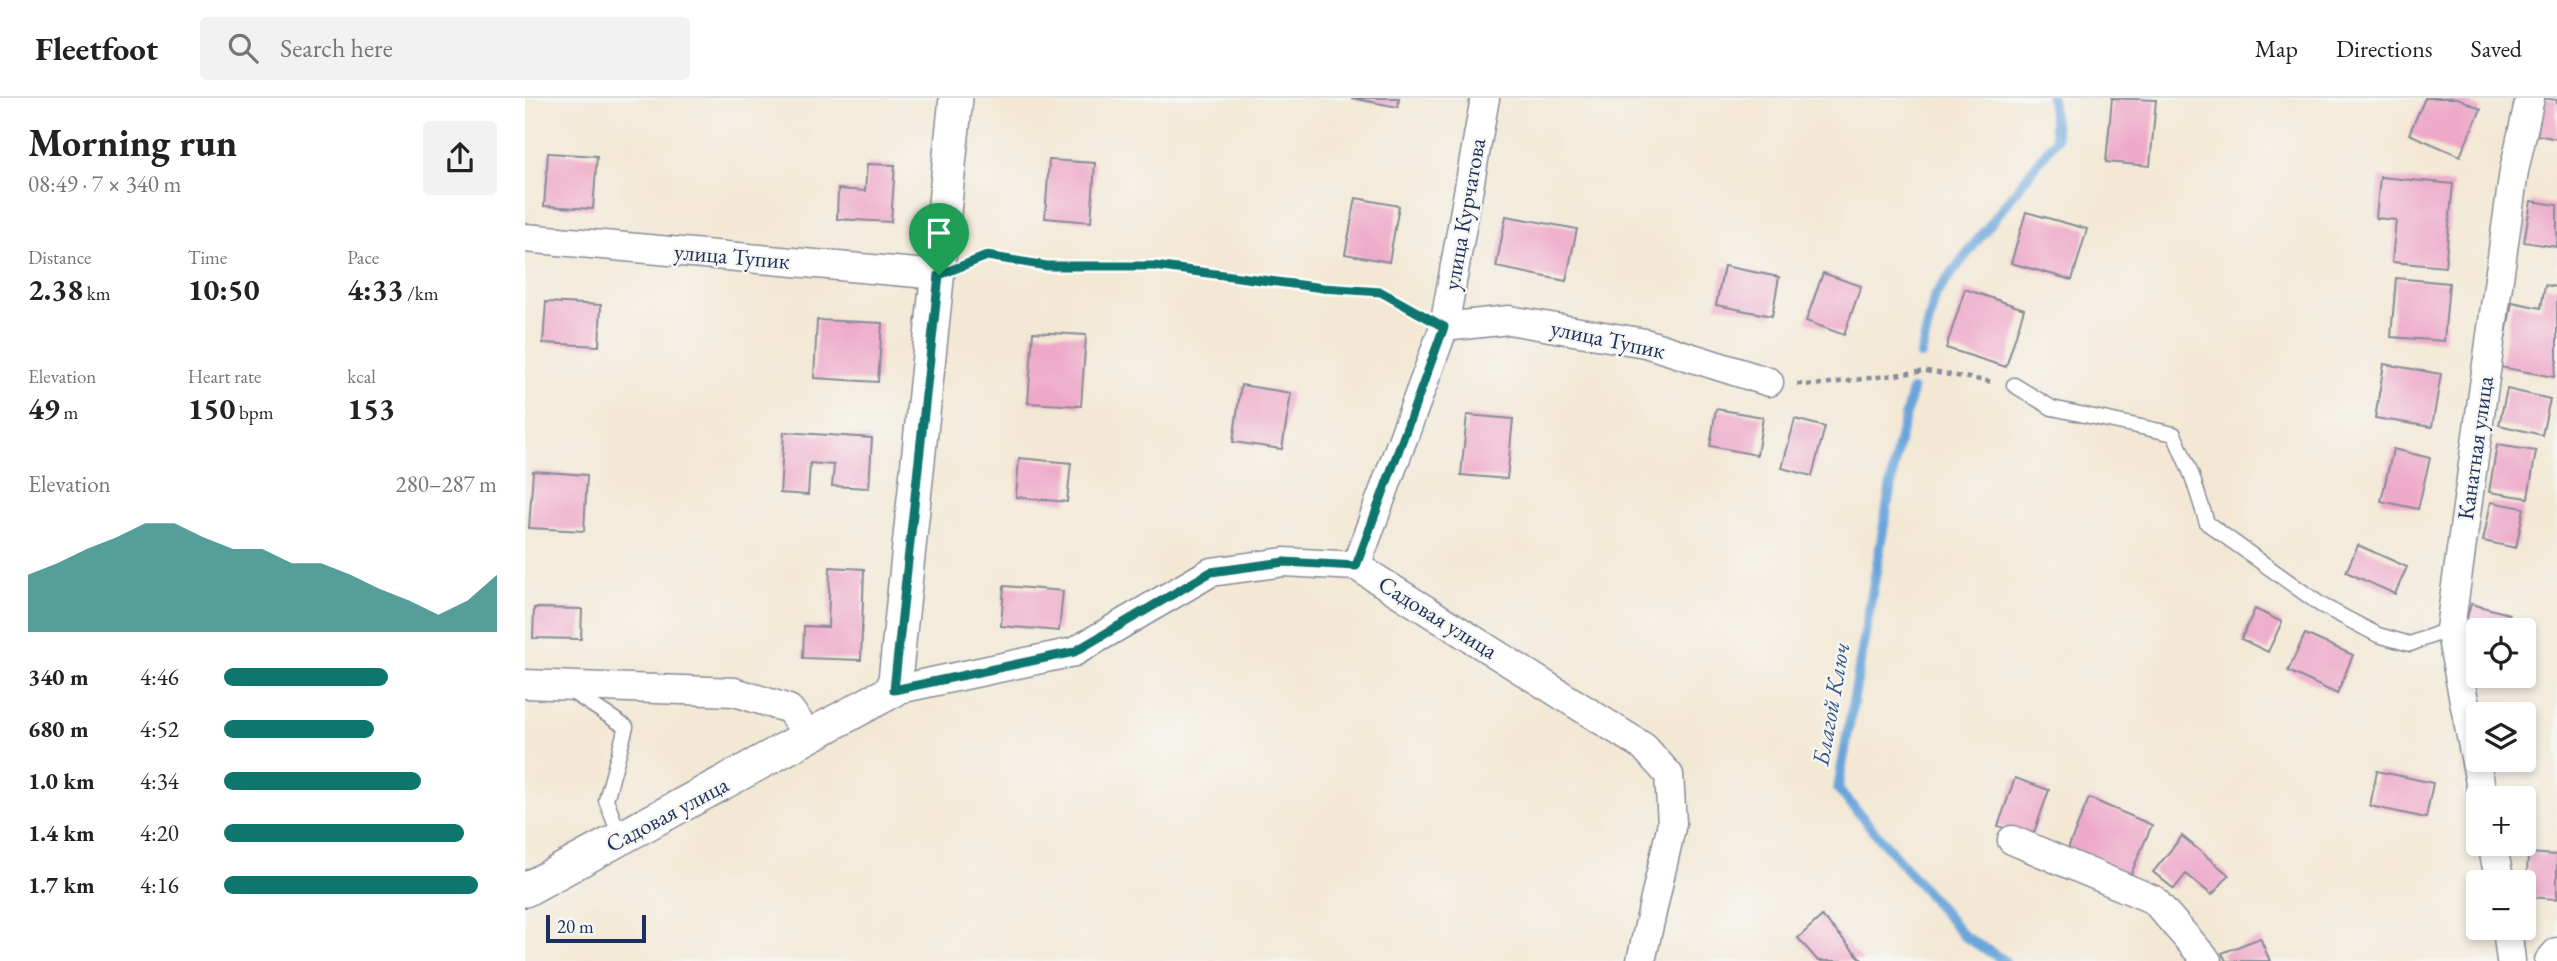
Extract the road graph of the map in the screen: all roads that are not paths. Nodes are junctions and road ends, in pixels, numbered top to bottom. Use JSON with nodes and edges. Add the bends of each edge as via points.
{"nodes":[{"id":1,"x":956,"y":98,"type":"edge"},
{"id":2,"x":1485,"y":98,"type":"edge"},
{"id":3,"x":2531,"y":98,"type":"edge"},
{"id":4,"x":525,"y":238,"type":"edge"},
{"id":5,"x":939,"y":275,"type":"junction"},
{"id":6,"x":1444,"y":327,"type":"junction"},
{"id":7,"x":1769,"y":382,"type":"road end"},
{"id":8,"x":2014,"y":385,"type":"road end"},
{"id":9,"x":1356,"y":566,"type":"junction"},
{"id":10,"x":2450,"y":629,"type":"junction"},
{"id":11,"x":525,"y":684,"type":"edge"},
{"id":12,"x":562,"y":685,"type":"junction"},
{"id":13,"x":894,"y":690,"type":"junction"},
{"id":14,"x":810,"y":737,"type":"junction"},
{"id":15,"x":2481,"y":786,"type":"edge"},
{"id":16,"x":621,"y":839,"type":"junction"},
{"id":17,"x":2013,"y":840,"type":"dead end"},
{"id":18,"x":525,"y":890,"type":"edge"},
{"id":19,"x":2508,"y":940,"type":"edge"},
{"id":20,"x":2557,"y":952,"type":"edge"},
{"id":21,"x":1641,"y":961,"type":"edge"},
{"id":22,"x":2207,"y":961,"type":"edge"},
{"id":23,"x":2511,"y":961,"type":"edge"},
{"id":24,"x":2549,"y":961,"type":"edge"}],
"edges":[{"from":1,"to":5,"type":"street"},
{"from":2,"to":6,"type":"street","name":"улица Курчатова"},
{"from":3,"to":10,"type":"street","name":"Канатная улица","via":[[2514,171]]},
{"from":4,"to":5,"type":"street","name":"улица Тупик"},
{"from":5,"to":13,"type":"street"},
{"from":6,"to":7,"type":"street","name":"улица Тупик","via":[[1509,320],[1645,343]]},
{"from":6,"to":9,"type":"street","name":"улица Курчатова"},
{"from":8,"to":10,"type":"lane","via":[[2052,408],[2174,434],[2207,523],[2322,605],[2378,635],[2410,644]]},
{"from":9,"to":13,"type":"street","name":"Садовая улица","via":[[1284,562],[1211,572],[1074,652]]},
{"from":9,"to":21,"type":"street","name":"Садовая улица","via":[[1644,747],[1669,775],[1672,823]]},
{"from":10,"to":15,"type":"street","name":"Канатная улица"},
{"from":11,"to":12,"type":"street"},
{"from":12,"to":14,"type":"street","via":[[735,692],[789,709]]},
{"from":12,"to":16,"type":"lane","via":[[626,727],[606,800]]},
{"from":13,"to":14,"type":"street","name":"Садовая улица"},
{"from":14,"to":16,"type":"street","name":"Садовая улица"},
{"from":16,"to":18,"type":"street","name":"Садовая улица"},
{"from":17,"to":22,"type":"street","via":[[2154,900]]},
{"from":19,"to":23,"type":"street"},
{"from":20,"to":24,"type":"street"}]}
